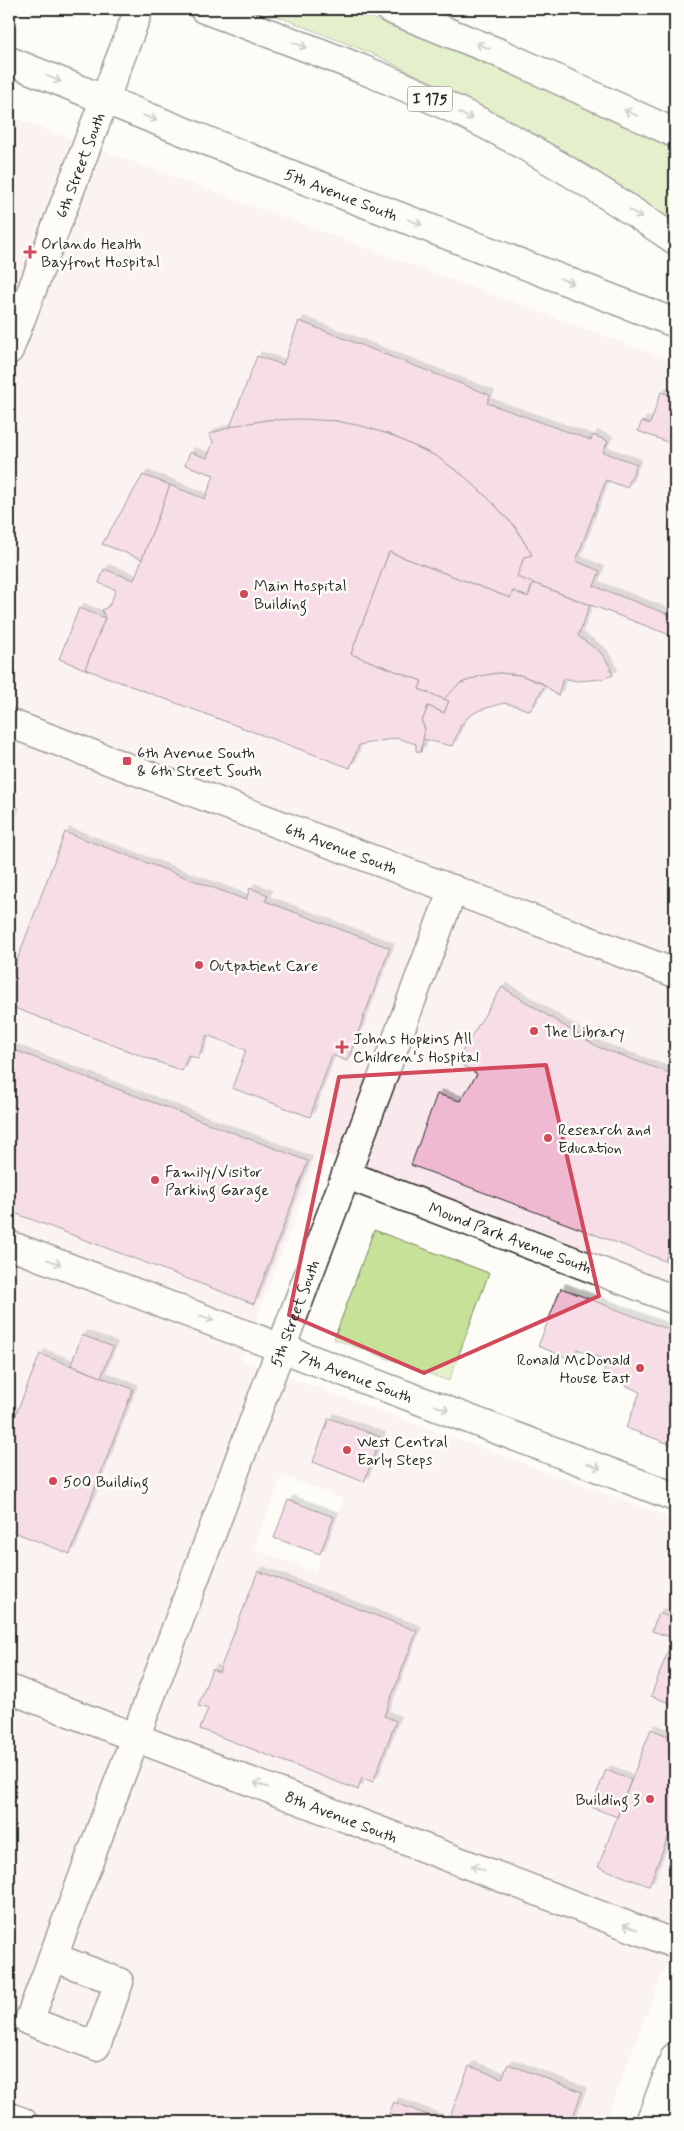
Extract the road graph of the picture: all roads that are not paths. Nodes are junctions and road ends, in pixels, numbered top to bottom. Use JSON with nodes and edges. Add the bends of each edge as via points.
{"nodes":[{"id":1,"x":139,"y":9,"type":"edge"},
{"id":2,"x":204,"y":9,"type":"edge"},
{"id":3,"x":390,"y":9,"type":"edge"},
{"id":4,"x":9,"y":61,"type":"edge"},
{"id":5,"x":105,"y":100,"type":"junction"},
{"id":6,"x":675,"y":134,"type":"edge"},
{"id":7,"x":675,"y":240,"type":"edge"},
{"id":8,"x":675,"y":323,"type":"edge"},
{"id":9,"x":9,"y":350,"type":"edge"},
{"id":10,"x":9,"y":723,"type":"edge"},
{"id":11,"x":453,"y":889,"type":"junction"},
{"id":12,"x":675,"y":972,"type":"edge"},
{"id":13,"x":347,"y":1175,"type":"junction"},
{"id":14,"x":9,"y":1244,"type":"edge"},
{"id":15,"x":675,"y":1300,"type":"edge"},
{"id":16,"x":282,"y":1347,"type":"junction"},
{"id":17,"x":675,"y":1497,"type":"edge"},
{"id":18,"x":9,"y":1689,"type":"edge"},
{"id":19,"x":136,"y":1738,"type":"junction"},
{"id":20,"x":675,"y":1944,"type":"edge"},
{"id":21,"x":53,"y":1957,"type":"dead end"},
{"id":22,"x":675,"y":2058,"type":"edge"},
{"id":23,"x":9,"y":2117,"type":"edge"},
{"id":24,"x":23,"y":2122,"type":"edge"},
{"id":25,"x":650,"y":2122,"type":"edge"}],
"edges":[{"from":1,"to":5,"type":"main road","name":"6th Street South"},
{"from":2,"to":7,"type":"main road","number":"I 175","one_way":true,"via":[[394,82],[497,131],[597,188]]},
{"from":6,"to":3,"type":"main road","one_way":true,"via":[[502,54]]},
{"from":4,"to":5,"type":"main road","name":"5th Avenue South","one_way":true},
{"from":5,"to":8,"type":"main road","name":"5th Avenue South","one_way":true},
{"from":5,"to":9,"type":"main road","name":"6th Street South"},
{"from":10,"to":11,"type":"main road","name":"6th Avenue South"},
{"from":11,"to":12,"type":"main road","name":"6th Avenue South"},
{"from":11,"to":13,"type":"main road","name":"5th Street South"},
{"from":13,"to":15,"type":"main road","name":"Mound Park Avenue South"},
{"from":13,"to":16,"type":"main road","name":"5th Street South"},
{"from":14,"to":16,"type":"main road","name":"7th Avenue South","one_way":true},
{"from":16,"to":17,"type":"main road","name":"7th Avenue South","one_way":true},
{"from":16,"to":19,"type":"main road","name":"5th Street South"},
{"from":18,"to":19,"type":"main road","name":"8th Avenue South"},
{"from":20,"to":19,"type":"main road","name":"8th Avenue South","one_way":true},
{"from":19,"to":21,"type":"main road","name":"5th Street South"},
{"from":22,"to":25,"type":"main road"},
{"from":23,"to":24,"type":"main road"}]}
